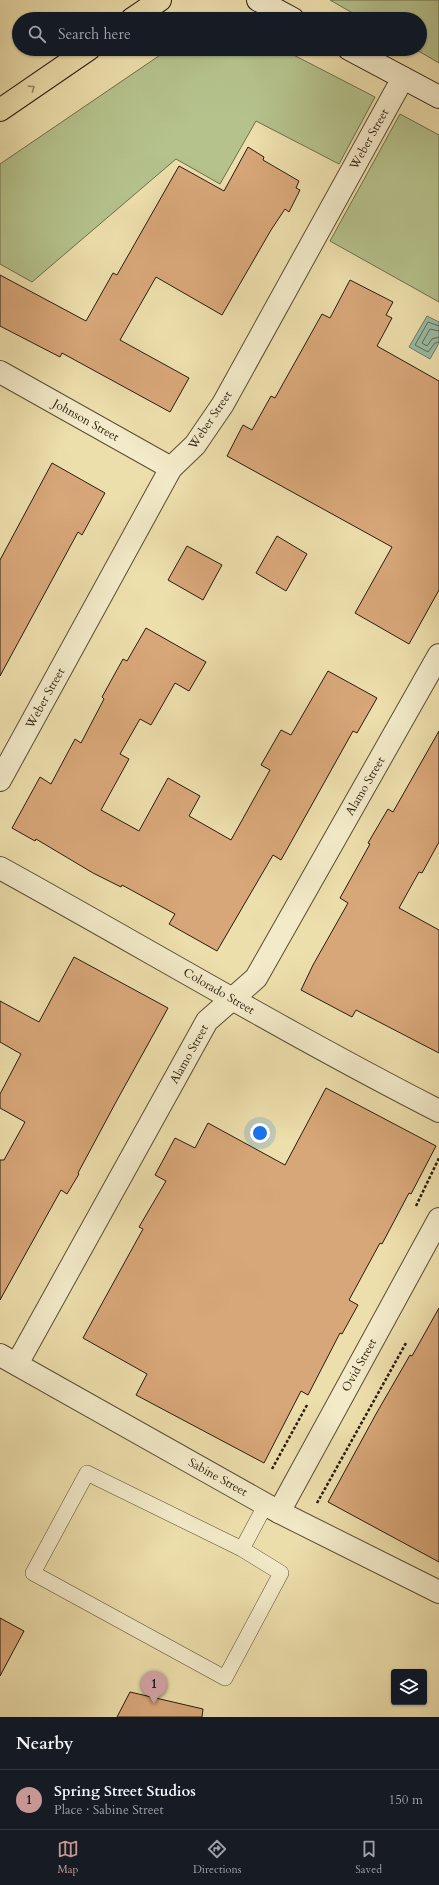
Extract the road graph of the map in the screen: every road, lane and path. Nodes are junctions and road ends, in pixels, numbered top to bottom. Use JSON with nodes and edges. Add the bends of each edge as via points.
{"nodes":[{"id":1,"x":160,"y":0,"type":"edge"},
{"id":2,"x":258,"y":0,"type":"edge"},
{"id":3,"x":142,"y":12,"type":"edge"},
{"id":4,"x":280,"y":12,"type":"edge"},
{"id":5,"x":79,"y":56,"type":"edge"},
{"id":6,"x":362,"y":56,"type":"edge"},
{"id":7,"x":403,"y":78,"type":"junction"},
{"id":8,"x":439,"y":97,"type":"edge"},
{"id":9,"x":0,"y":110,"type":"edge"},
{"id":10,"x":0,"y":372,"type":"edge"},
{"id":11,"x":171,"y":468,"type":"junction"},
{"id":12,"x":439,"y":655,"type":"edge"},
{"id":13,"x":0,"y":780,"type":"edge"},
{"id":14,"x":0,"y":868,"type":"edge"},
{"id":15,"x":233,"y":1000,"type":"junction"},
{"id":16,"x":439,"y":1111,"type":"edge"},
{"id":17,"x":439,"y":1219,"type":"edge"},
{"id":18,"x":406,"y":1343,"type":"dead end"},
{"id":19,"x":9,"y":1360,"type":"edge"},
{"id":20,"x":273,"y":1508,"type":"junction"},
{"id":21,"x":306,"y":1525,"type":"junction"},
{"id":22,"x":242,"y":1549,"type":"junction"},
{"id":23,"x":439,"y":1592,"type":"edge"}],
"edges":[{"from":1,"to":3,"type":"highway"},
{"from":2,"to":4,"type":"street"},
{"from":9,"to":5,"type":"highway","one_way":true},
{"from":6,"to":7,"type":"street"},
{"from":7,"to":8,"type":"street"},
{"from":7,"to":11,"type":"street","name":"Weber Street","via":[[223,404],[196,445]]},
{"from":10,"to":11,"type":"street","name":"Johnson Street"},
{"from":11,"to":13,"type":"street","name":"Weber Street"},
{"from":12,"to":15,"type":"street","name":"Alamo Street","via":[[256,978]]},
{"from":14,"to":15,"type":"street","name":"Colorado Street"},
{"from":15,"to":16,"type":"street","name":"Colorado Street"},
{"from":15,"to":19,"type":"street","name":"Alamo Street","via":[[208,1020]]},
{"from":17,"to":20,"type":"street","name":"Ovid Street"},
{"from":18,"to":21,"type":"path"},
{"from":19,"to":20,"type":"street","name":"Sabine Street"},
{"from":20,"to":21,"type":"street","name":"Sabine Street"},
{"from":20,"to":22,"type":"lane"},
{"from":21,"to":23,"type":"street","name":"Sabine Street"},
{"from":22,"to":22,"type":"lane","via":[[88,1473],[33,1573],[225,1678],[281,1573]]}]}
